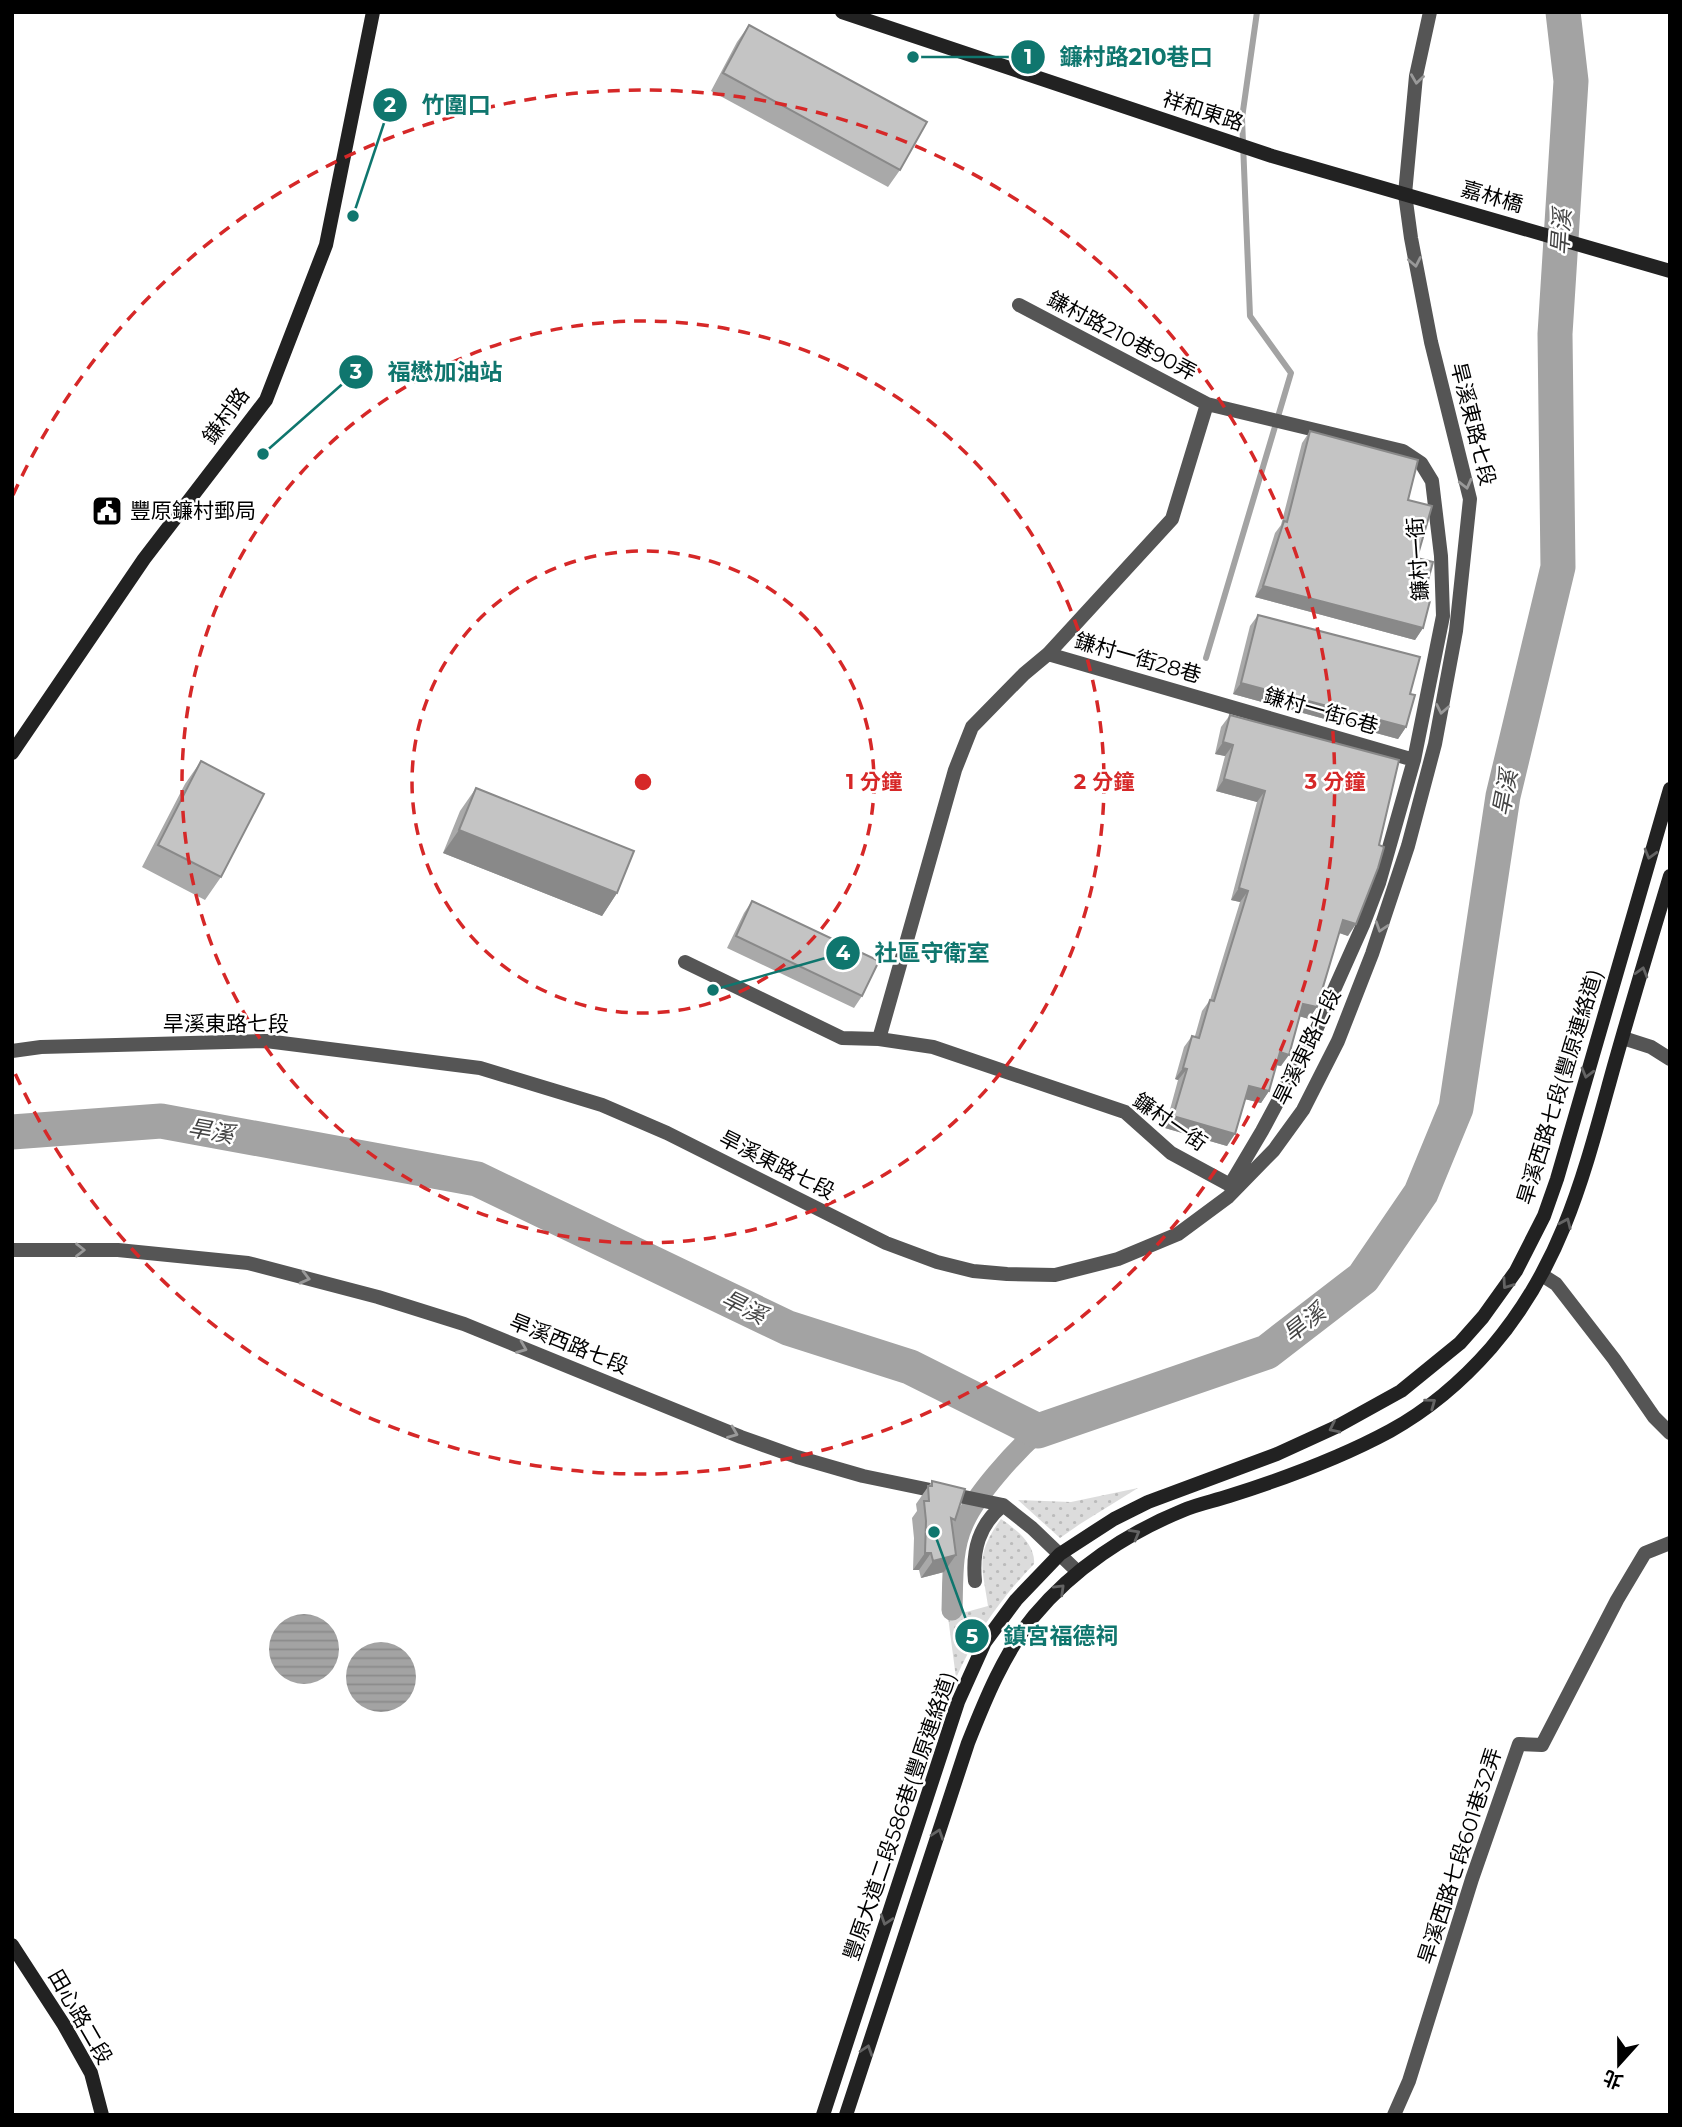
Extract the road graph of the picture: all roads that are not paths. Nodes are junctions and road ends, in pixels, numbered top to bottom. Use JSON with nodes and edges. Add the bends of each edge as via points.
{"nodes":[{"id":1,"x":373,"y":12,"type":"edge"},
{"id":2,"x":842,"y":12,"type":"edge"},
{"id":3,"x":1430,"y":12,"type":"edge"},
{"id":4,"x":1405,"y":194,"type":"junction"},
{"id":5,"x":1434,"y":203,"type":"joint"},
{"id":6,"x":1664,"y":269,"type":"edge"},
{"id":7,"x":1019,"y":305,"type":"dead end"},
{"id":8,"x":1207,"y":404,"type":"junction"},
{"id":9,"x":1048,"y":654,"type":"junction"},
{"id":10,"x":1217,"y":703,"type":"joint"},
{"id":11,"x":12,"y":752,"type":"edge"},
{"id":12,"x":1414,"y":760,"type":"junction"},
{"id":13,"x":1670,"y":789,"type":"edge"},
{"id":14,"x":1670,"y":876,"type":"edge"},
{"id":15,"x":685,"y":962,"type":"dead end"},
{"id":16,"x":1623,"y":1038,"type":"junction"},
{"id":17,"x":879,"y":1039,"type":"junction"},
{"id":18,"x":12,"y":1051,"type":"edge"},
{"id":19,"x":1670,"y":1059,"type":"edge"},
{"id":20,"x":12,"y":1250,"type":"edge"},
{"id":21,"x":1542,"y":1275,"type":"junction"},
{"id":22,"x":1670,"y":1433,"type":"edge"},
{"id":23,"x":996,"y":1503,"type":"junction"},
{"id":24,"x":1670,"y":1543,"type":"edge"},
{"id":25,"x":1060,"y":1554,"type":"junction"},
{"id":26,"x":1078,"y":1572,"type":"junction"},
{"id":27,"x":975,"y":1581,"type":"dead end"},
{"id":28,"x":12,"y":1945,"type":"edge"},
{"id":29,"x":98,"y":2112,"type":"edge"},
{"id":30,"x":823,"y":2115,"type":"edge"},
{"id":31,"x":846,"y":2115,"type":"edge"},
{"id":32,"x":1394,"y":2115,"type":"edge"}],
"edges":[{"from":1,"to":11,"type":"street","name":"鎌村路","via":[[326,245],[266,400],[145,559]]},
{"from":2,"to":4,"type":"street","name":"祥和東路","via":[[1217,138]]},
{"from":3,"to":4,"type":"street","name":"旱溪東路七段","one_way":true,"via":[[1416,76]]},
{"from":4,"to":5,"type":"street","name":"祥和東路"},
{"from":4,"to":18,"type":"street","name":"旱溪東路七段","one_way":true,"via":[[1431,342],[1470,499],[1457,631],[1435,744],[1372,954],[1338,1041],[1303,1110],[1274,1150],[1228,1197],[1178,1234],[1118,1259],[1055,1275],[973,1271],[886,1242],[602,1105],[481,1068],[266,1041]]},
{"from":5,"to":6,"type":"street","name":"嘉林橋"},
{"from":7,"to":8,"type":"street","name":"鎌村路210巷90弄"},
{"from":8,"to":9,"type":"street","via":[[1172,519]]},
{"from":8,"to":12,"type":"street","name":"鐮村一街","via":[[1403,451],[1421,463],[1432,481],[1443,616]]},
{"from":9,"to":10,"type":"street","name":"鎌村一街28巷"},
{"from":9,"to":17,"type":"street","via":[[972,727],[955,769]]},
{"from":10,"to":12,"type":"street","name":"鎌村一街6巷"},
{"from":12,"to":17,"type":"street","name":"鐮村一街","via":[[1363,925],[1317,1028],[1230,1185],[1171,1153],[1125,1112],[933,1047]]},
{"from":13,"to":25,"type":"street","name":"旱溪西路七段(豐原連絡道)","one_way":true,"via":[[1548,1203],[1516,1271],[1478,1324],[1401,1391],[1347,1421],[1276,1454],[1148,1502]]},
{"from":16,"to":14,"type":"street","one_way":true},
{"from":15,"to":17,"type":"street","via":[[842,1038]]},
{"from":16,"to":19,"type":"street"},
{"from":21,"to":16,"type":"street","one_way":true,"via":[[1570,1214]]},
{"from":20,"to":23,"type":"street","name":"旱溪西路七段","one_way":true,"via":[[118,1250],[248,1263],[287,1273],[464,1324],[810,1461]]},
{"from":21,"to":22,"type":"street","via":[[1556,1284]]},
{"from":26,"to":21,"type":"street","one_way":true,"via":[[1157,1522],[1327,1460],[1391,1431],[1447,1391],[1482,1358]]},
{"from":23,"to":25,"type":"street","name":"旱溪西路七段"},
{"from":23,"to":27,"type":"street","via":[[979,1537],[973,1562]]},
{"from":24,"to":32,"type":"street","name":"旱溪西路七段601巷32弄","via":[[1645,1553],[1542,1745],[1519,1744]]},
{"from":25,"to":26,"type":"street","name":"旱溪西路七段"},
{"from":25,"to":30,"type":"street","name":"豐原大道二段586巷(豐原連絡道)","one_way":true,"via":[[1016,1600],[985,1642],[969,1674]]},
{"from":31,"to":26,"type":"street","name":"豐原大道二段586巷(豐原連絡道)","one_way":true,"via":[[984,1704],[1026,1626]]},
{"from":28,"to":29,"type":"street","name":"田心路二段","via":[[90,2073]]}]}
